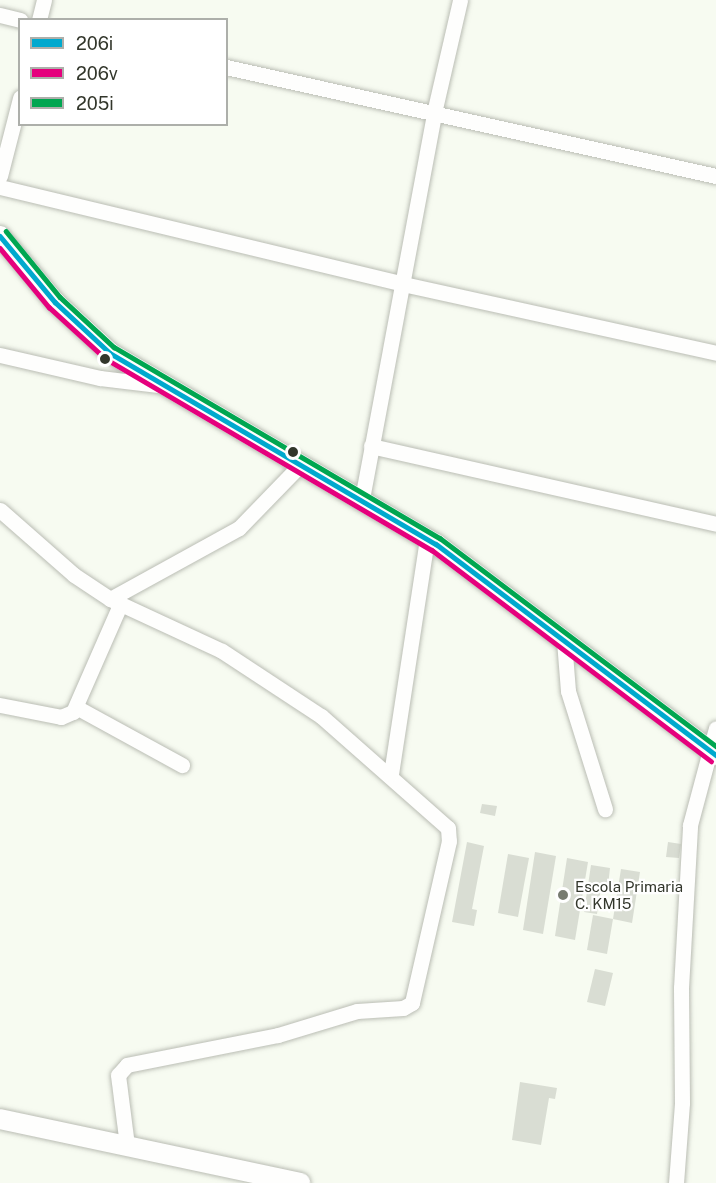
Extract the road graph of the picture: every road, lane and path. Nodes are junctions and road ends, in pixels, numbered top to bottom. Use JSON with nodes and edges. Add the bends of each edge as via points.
{"nodes":[{"id":1,"x":44,"y":0,"type":"edge"},
{"id":2,"x":460,"y":0,"type":"edge"},
{"id":3,"x":0,"y":15,"type":"edge"},
{"id":4,"x":40,"y":18,"type":"edge"},
{"id":5,"x":18,"y":20,"type":"edge"},
{"id":6,"x":228,"y":67,"type":"edge"},
{"id":7,"x":18,"y":106,"type":"edge"},
{"id":8,"x":434,"y":113,"type":"junction"},
{"id":9,"x":0,"y":176,"type":"edge"},
{"id":10,"x":716,"y":176,"type":"edge"},
{"id":11,"x":0,"y":187,"type":"edge"},
{"id":12,"x":0,"y":236,"type":"edge"},
{"id":13,"x":403,"y":284,"type":"junction"},
{"id":14,"x":716,"y":353,"type":"edge"},
{"id":15,"x":0,"y":355,"type":"edge"},
{"id":16,"x":167,"y":386,"type":"junction"},
{"id":17,"x":371,"y":446,"type":"junction"},
{"id":18,"x":301,"y":464,"type":"junction"},
{"id":19,"x":362,"y":499,"type":"junction"},
{"id":20,"x":0,"y":510,"type":"edge"},
{"id":21,"x":716,"y":524,"type":"edge"},
{"id":22,"x":428,"y":539,"type":"junction"},
{"id":23,"x":115,"y":602,"type":"junction"},
{"id":24,"x":564,"y":641,"type":"junction"},
{"id":25,"x":0,"y":705,"type":"edge"},
{"id":26,"x":76,"y":707,"type":"junction"},
{"id":27,"x":716,"y":728,"type":"edge"},
{"id":28,"x":713,"y":753,"type":"edge"},
{"id":29,"x":182,"y":765,"type":"dead end"},
{"id":30,"x":391,"y":774,"type":"junction"},
{"id":31,"x":605,"y":808,"type":"dead end"},
{"id":32,"x":0,"y":1119,"type":"edge"},
{"id":33,"x":127,"y":1145,"type":"junction"},
{"id":34,"x":300,"y":1183,"type":"edge"},
{"id":35,"x":676,"y":1183,"type":"edge"}],
"edges":[{"from":1,"to":4,"type":"street"},
{"from":2,"to":8,"type":"street"},
{"from":3,"to":5,"type":"street"},
{"from":6,"to":8,"type":"street"},
{"from":7,"to":9,"type":"street"},
{"from":8,"to":10,"type":"street"},
{"from":8,"to":13,"type":"street"},
{"from":11,"to":13,"type":"street"},
{"from":12,"to":16,"type":"street","via":[[83,331],[110,353]]},
{"from":13,"to":14,"type":"street"},
{"from":13,"to":17,"type":"street"},
{"from":15,"to":16,"type":"street","via":[[100,378]]},
{"from":16,"to":18,"type":"street"},
{"from":17,"to":19,"type":"street"},
{"from":17,"to":21,"type":"street"},
{"from":18,"to":19,"type":"street"},
{"from":18,"to":23,"type":"street","via":[[239,528]]},
{"from":19,"to":22,"type":"street"},
{"from":20,"to":23,"type":"street","via":[[74,575]]},
{"from":22,"to":24,"type":"street"},
{"from":22,"to":30,"type":"street"},
{"from":23,"to":26,"type":"street"},
{"from":23,"to":30,"type":"street","via":[[222,651],[275,684]]},
{"from":24,"to":28,"type":"street"},
{"from":24,"to":31,"type":"street","via":[[568,691]]},
{"from":25,"to":26,"type":"street","via":[[61,717]]},
{"from":26,"to":29,"type":"street"},
{"from":27,"to":28,"type":"street"},
{"from":28,"to":35,"type":"street","via":[[690,825]]},
{"from":30,"to":33,"type":"street","via":[[448,828],[449,841],[412,1003],[403,1008],[357,1011],[278,1035],[127,1065],[118,1074]]},
{"from":32,"to":33,"type":"street"},
{"from":33,"to":34,"type":"street"}]}
